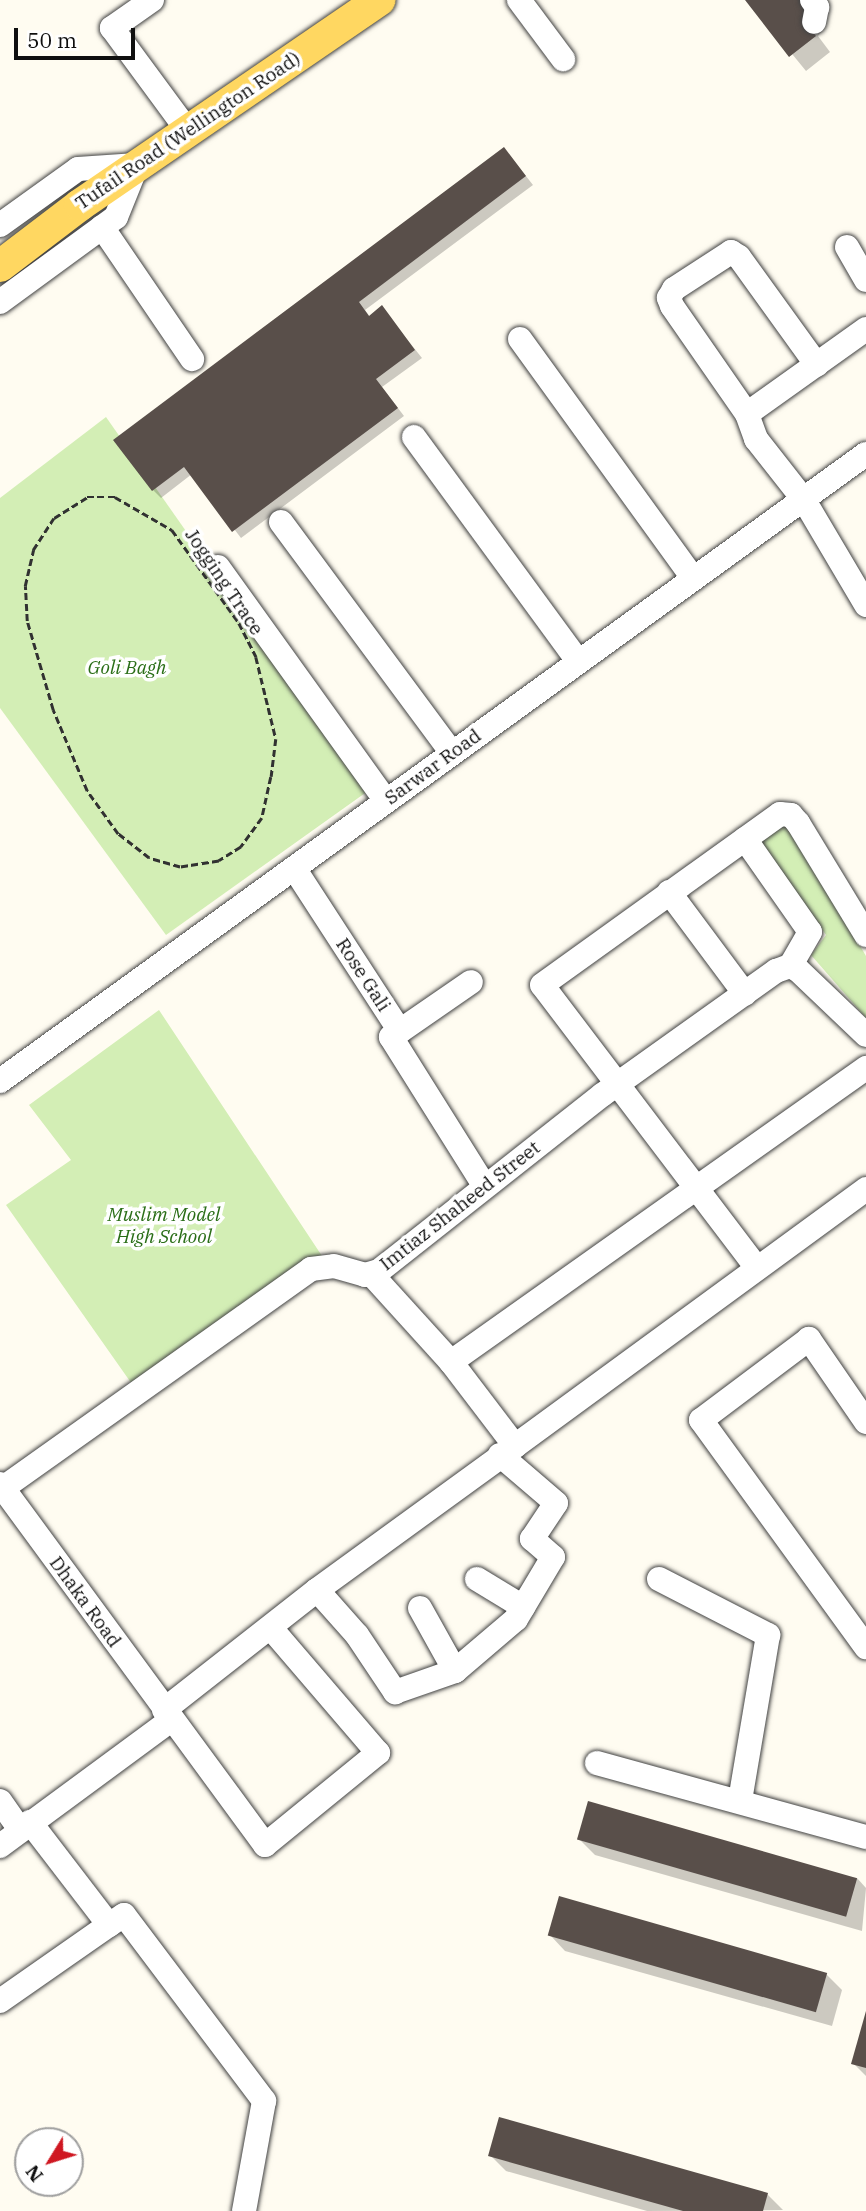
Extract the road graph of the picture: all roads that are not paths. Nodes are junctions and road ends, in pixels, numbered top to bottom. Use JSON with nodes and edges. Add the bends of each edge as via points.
{"nodes":[{"id":1,"x":152,"y":0,"type":"edge"},
{"id":2,"x":379,"y":0,"type":"edge"},
{"id":3,"x":519,"y":0,"type":"edge"},
{"id":4,"x":563,"y":59,"type":"dead end"},
{"id":5,"x":188,"y":131,"type":"junction"},
{"id":6,"x":137,"y":164,"type":"junction"},
{"id":7,"x":0,"y":225,"type":"edge"},
{"id":8,"x":102,"y":228,"type":"junction"},
{"id":9,"x":847,"y":247,"type":"dead end"},
{"id":10,"x":0,"y":266,"type":"edge"},
{"id":11,"x":866,"y":280,"type":"edge"},
{"id":12,"x":0,"y":302,"type":"edge"},
{"id":13,"x":866,"y":328,"type":"edge"},
{"id":14,"x":520,"y":339,"type":"dead end"},
{"id":15,"x":192,"y":359,"type":"dead end"},
{"id":16,"x":817,"y":365,"type":"junction"},
{"id":17,"x":747,"y":414,"type":"junction"},
{"id":18,"x":414,"y":437,"type":"dead end"},
{"id":19,"x":866,"y":454,"type":"edge"},
{"id":20,"x":804,"y":500,"type":"junction"},
{"id":21,"x":281,"y":522,"type":"dead end"},
{"id":22,"x":218,"y":567,"type":"dead end"},
{"id":23,"x":693,"y":578,"type":"junction"},
{"id":24,"x":866,"y":605,"type":"edge"},
{"id":25,"x":577,"y":660,"type":"junction"},
{"id":26,"x":452,"y":753,"type":"junction"},
{"id":27,"x":386,"y":801,"type":"junction"},
{"id":28,"x":745,"y":839,"type":"junction"},
{"id":29,"x":293,"y":868,"type":"junction"},
{"id":30,"x":669,"y":892,"type":"junction"},
{"id":31,"x":866,"y":935,"type":"edge"},
{"id":32,"x":790,"y":966,"type":"junction"},
{"id":33,"x":471,"y":982,"type":"dead end"},
{"id":34,"x":746,"y":994,"type":"junction"},
{"id":35,"x":400,"y":1031,"type":"junction"},
{"id":36,"x":866,"y":1035,"type":"edge"},
{"id":37,"x":866,"y":1068,"type":"edge"},
{"id":38,"x":0,"y":1081,"type":"edge"},
{"id":39,"x":618,"y":1084,"type":"junction"},
{"id":40,"x":484,"y":1185,"type":"junction"},
{"id":41,"x":694,"y":1186,"type":"junction"},
{"id":42,"x":866,"y":1189,"type":"edge"},
{"id":43,"x":757,"y":1268,"type":"junction"},
{"id":44,"x":372,"y":1275,"type":"junction"},
{"id":45,"x":451,"y":1362,"type":"junction"},
{"id":46,"x":866,"y":1422,"type":"edge"},
{"id":47,"x":508,"y":1451,"type":"junction"},
{"id":48,"x":1,"y":1486,"type":"edge"},
{"id":49,"x":477,"y":1579,"type":"dead end"},
{"id":50,"x":659,"y":1579,"type":"dead end"},
{"id":51,"x":317,"y":1590,"type":"junction"},
{"id":52,"x":523,"y":1607,"type":"junction"},
{"id":53,"x":420,"y":1608,"type":"dead end"},
{"id":54,"x":271,"y":1628,"type":"junction"},
{"id":55,"x":866,"y":1647,"type":"edge"},
{"id":56,"x":455,"y":1671,"type":"junction"},
{"id":57,"x":168,"y":1715,"type":"junction"},
{"id":58,"x":597,"y":1763,"type":"dead end"},
{"id":59,"x":0,"y":1801,"type":"edge"},
{"id":60,"x":740,"y":1801,"type":"junction"},
{"id":61,"x":25,"y":1826,"type":"junction"},
{"id":62,"x":866,"y":1837,"type":"edge"},
{"id":63,"x":0,"y":1846,"type":"edge"},
{"id":64,"x":109,"y":1925,"type":"junction"},
{"id":65,"x":4,"y":1990,"type":"edge"},
{"id":66,"x":248,"y":2208,"type":"edge"}],
"edges":[{"from":1,"to":5,"type":"street","via":[[112,28]]},
{"from":2,"to":5,"type":"main road","name":"Tufail Road (Wellington Road)"},
{"from":3,"to":4,"type":"street"},
{"from":5,"to":6,"type":"main road","name":"Tufail Road (Wellington Road)"},
{"from":6,"to":7,"type":"street","via":[[78,169]]},
{"from":6,"to":8,"type":"street","via":[[116,217]]},
{"from":6,"to":10,"type":"main road","name":"Tufail Road (Wellington Road)"},
{"from":8,"to":12,"type":"street"},
{"from":8,"to":15,"type":"street"},
{"from":9,"to":11,"type":"street"},
{"from":13,"to":16,"type":"street"},
{"from":14,"to":23,"type":"street"},
{"from":16,"to":17,"type":"street"},
{"from":16,"to":17,"type":"street","via":[[739,257],[722,255],[683,282],[669,298],[672,306]]},
{"from":17,"to":20,"type":"street","via":[[756,439]]},
{"from":18,"to":25,"type":"street"},
{"from":19,"to":20,"type":"street","name":"Sarwar Road"},
{"from":20,"to":23,"type":"street","name":"Sarwar Road"},
{"from":20,"to":24,"type":"street"},
{"from":21,"to":26,"type":"street"},
{"from":22,"to":27,"type":"street"},
{"from":23,"to":25,"type":"street","name":"Sarwar Road"},
{"from":25,"to":26,"type":"street","name":"Sarwar Road"},
{"from":26,"to":27,"type":"street","name":"Sarwar Road"},
{"from":27,"to":29,"type":"street","name":"Sarwar Road"},
{"from":28,"to":30,"type":"street"},
{"from":28,"to":31,"type":"street","via":[[780,814],[791,815]]},
{"from":28,"to":32,"type":"street","via":[[810,932]]},
{"from":29,"to":35,"type":"street","name":"Rose Gali"},
{"from":29,"to":38,"type":"street","name":"Sarwar Road"},
{"from":30,"to":34,"type":"street"},
{"from":30,"to":39,"type":"street","via":[[542,985]]},
{"from":32,"to":34,"type":"street","name":"Imtiaz Shaheed Street"},
{"from":32,"to":36,"type":"street"},
{"from":33,"to":35,"type":"street"},
{"from":34,"to":39,"type":"street","name":"Imtiaz Shaheed Street"},
{"from":35,"to":40,"type":"street","name":"Rose Gali","via":[[391,1037]]},
{"from":37,"to":41,"type":"street"},
{"from":39,"to":40,"type":"street","name":"Imtiaz Shaheed Street"},
{"from":39,"to":41,"type":"street"},
{"from":40,"to":44,"type":"street","name":"Imtiaz Shaheed Street"},
{"from":41,"to":43,"type":"street"},
{"from":41,"to":45,"type":"street"},
{"from":42,"to":43,"type":"street"},
{"from":43,"to":47,"type":"street"},
{"from":44,"to":45,"type":"street"},
{"from":44,"to":48,"type":"street","name":"Imtiaz Shaheed Street","via":[[334,1266],[311,1269]]},
{"from":45,"to":47,"type":"street"},
{"from":46,"to":55,"type":"street","via":[[809,1339],[701,1420]]},
{"from":47,"to":51,"type":"street"},
{"from":47,"to":52,"type":"street","via":[[556,1503],[532,1539],[553,1557]]},
{"from":48,"to":57,"type":"street","name":"Dhaka Road"},
{"from":49,"to":52,"type":"street"},
{"from":50,"to":60,"type":"street","via":[[768,1635]]},
{"from":51,"to":54,"type":"street"},
{"from":51,"to":56,"type":"street","via":[[357,1635],[395,1692]]},
{"from":52,"to":56,"type":"street","via":[[494,1642]]},
{"from":53,"to":56,"type":"street"},
{"from":54,"to":57,"type":"street"},
{"from":54,"to":57,"type":"street","name":"Dhaka Road","via":[[378,1753],[265,1845]]},
{"from":57,"to":61,"type":"street"},
{"from":58,"to":60,"type":"street"},
{"from":59,"to":61,"type":"street"},
{"from":60,"to":62,"type":"street"},
{"from":61,"to":63,"type":"street"},
{"from":61,"to":64,"type":"street"},
{"from":64,"to":65,"type":"street"},
{"from":64,"to":66,"type":"street","via":[[124,1915],[264,2101]]}]}
